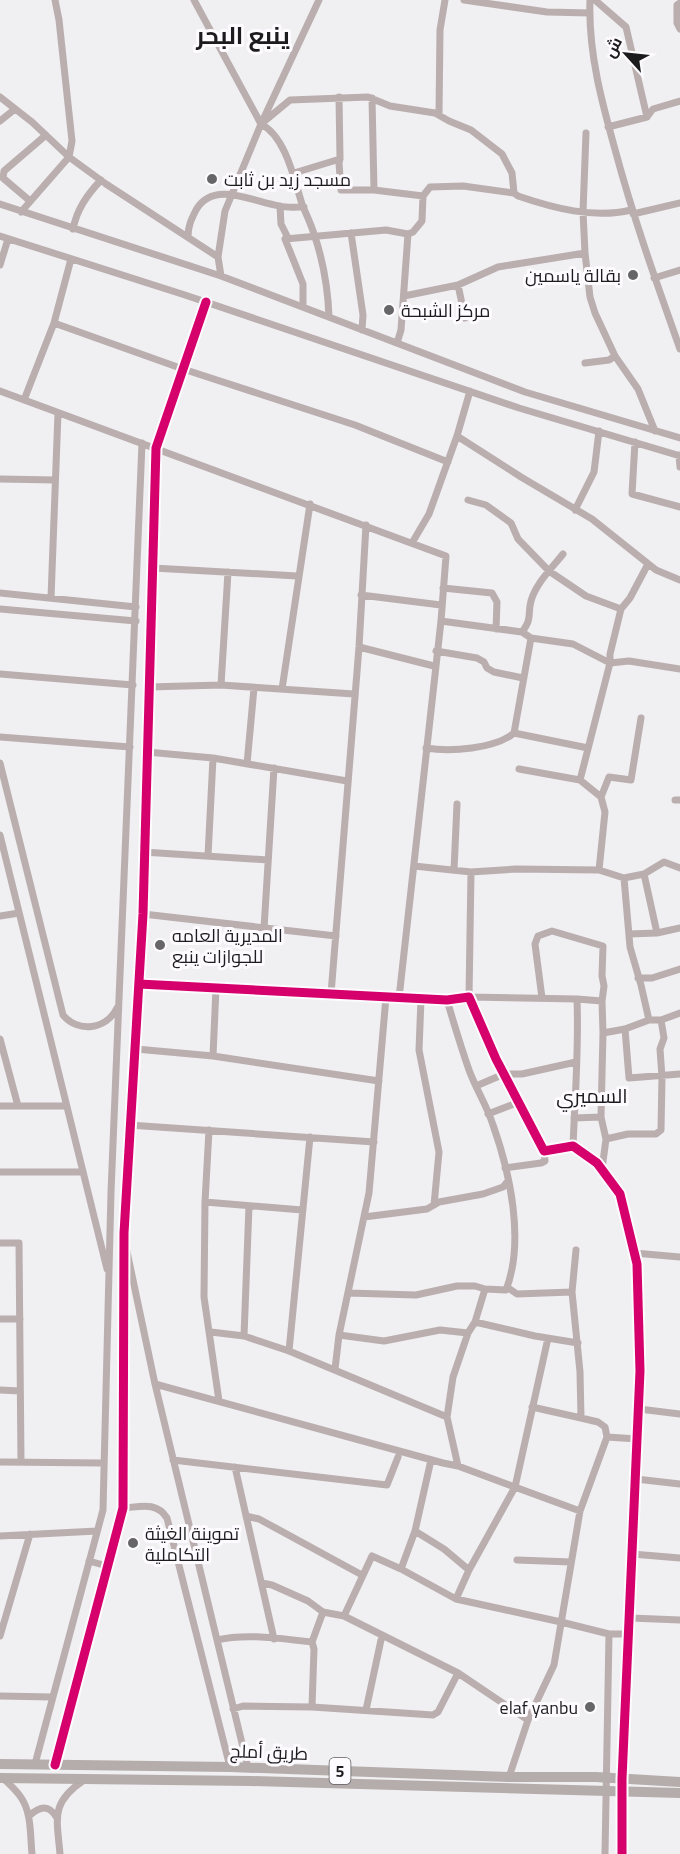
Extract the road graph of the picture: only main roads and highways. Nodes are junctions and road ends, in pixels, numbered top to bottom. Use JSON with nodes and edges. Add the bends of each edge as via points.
{"nodes":[{"id":1,"x":0,"y":1764,"type":"edge"},
{"id":2,"x":2,"y":1778,"type":"edge"},
{"id":3,"x":680,"y":1782,"type":"edge"},
{"id":4,"x":680,"y":1793,"type":"edge"}],
"edges":[{"from":1,"to":3,"type":"highway","name":"طريق أملج","number":"5","via":[[230,1767]]},
{"from":2,"to":4,"type":"highway","name":"طريق أملج","number":"5"}]}
